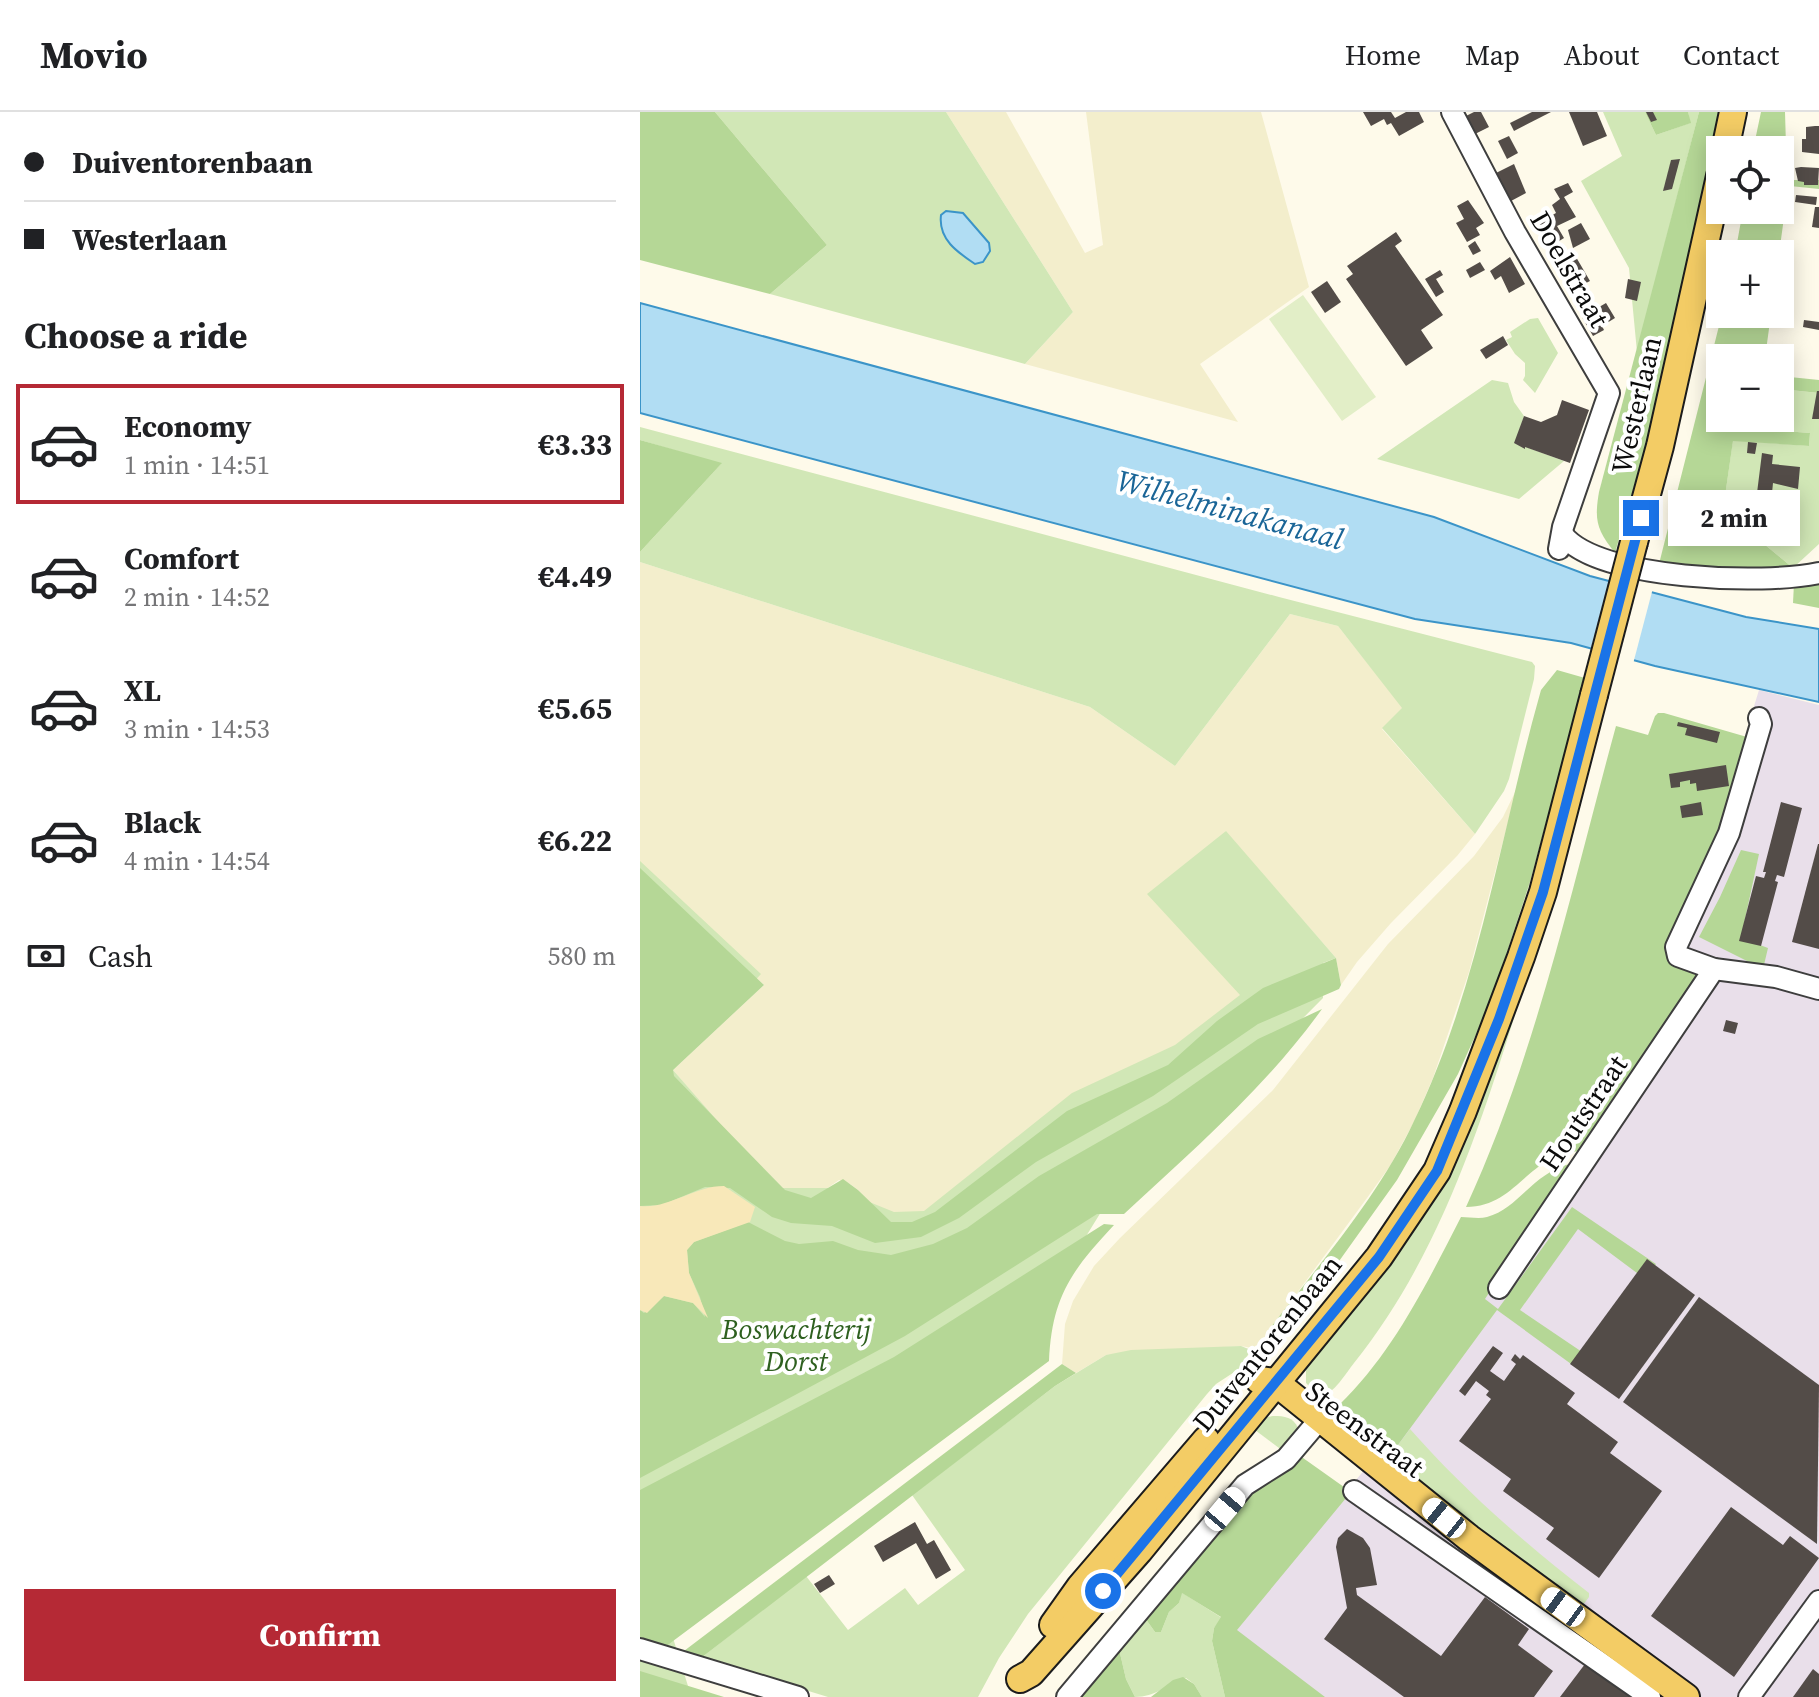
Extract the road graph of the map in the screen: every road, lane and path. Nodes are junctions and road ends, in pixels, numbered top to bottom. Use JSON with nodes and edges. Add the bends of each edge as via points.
{"nodes":[{"id":1,"x":1452,"y":112,"type":"edge"},
{"id":2,"x":1733,"y":112,"type":"edge"},
{"id":3,"x":1728,"y":136,"type":"edge"},
{"id":4,"x":1709,"y":224,"type":"edge"},
{"id":5,"x":1819,"y":573,"type":"edge"},
{"id":6,"x":1594,"y":695,"type":"joint"},
{"id":7,"x":1759,"y":718,"type":"dead end"},
{"id":8,"x":1714,"y":969,"type":"junction"},
{"id":9,"x":1819,"y":989,"type":"edge"},
{"id":10,"x":1499,"y":1288,"type":"dead end"},
{"id":11,"x":1265,"y":1385,"type":"junction"},
{"id":12,"x":1316,"y":1424,"type":"junction"},
{"id":13,"x":1354,"y":1491,"type":"dead end"},
{"id":14,"x":1819,"y":1601,"type":"edge"},
{"id":15,"x":1589,"y":1641,"type":"junction"},
{"id":16,"x":640,"y":1649,"type":"edge"},
{"id":17,"x":1014,"y":1688,"type":"edge"},
{"id":18,"x":1670,"y":1695,"type":"edge"},
{"id":19,"x":798,"y":1697,"type":"edge"},
{"id":20,"x":1067,"y":1697,"type":"edge"},
{"id":21,"x":1749,"y":1697,"type":"edge"}],
"edges":[{"from":1,"to":5,"type":"street","name":"Doelstraat","via":[[1609,393],[1561,542],[1666,574],[1720,578]]},
{"from":2,"to":3,"type":"main road"},
{"from":4,"to":6,"type":"main road","name":"Westerlaan","bridge":true,"via":[[1660,446]]},
{"from":6,"to":11,"type":"main road","name":"Duiventorenbaan","via":[[1543,892],[1501,1007],[1407,1189]]},
{"from":7,"to":8,"type":"street","via":[[1729,833],[1676,947],[1678,956]]},
{"from":8,"to":9,"type":"street"},
{"from":8,"to":10,"type":"street","name":"Houtstraat"},
{"from":11,"to":12,"type":"main road","name":"Steenstraat"},
{"from":11,"to":17,"type":"main road","name":"Duiventorenbaan","via":[[1080,1587],[1024,1664]]},
{"from":12,"to":15,"type":"main road","name":"Steenstraat","via":[[1469,1538]]},
{"from":12,"to":20,"type":"street","via":[[1286,1459],[1245,1485]]},
{"from":13,"to":15,"type":"street","name":"Steenstraat"},
{"from":14,"to":21,"type":"street"},
{"from":15,"to":18,"type":"main road","name":"Steenstraat"},
{"from":16,"to":19,"type":"street"}]}
